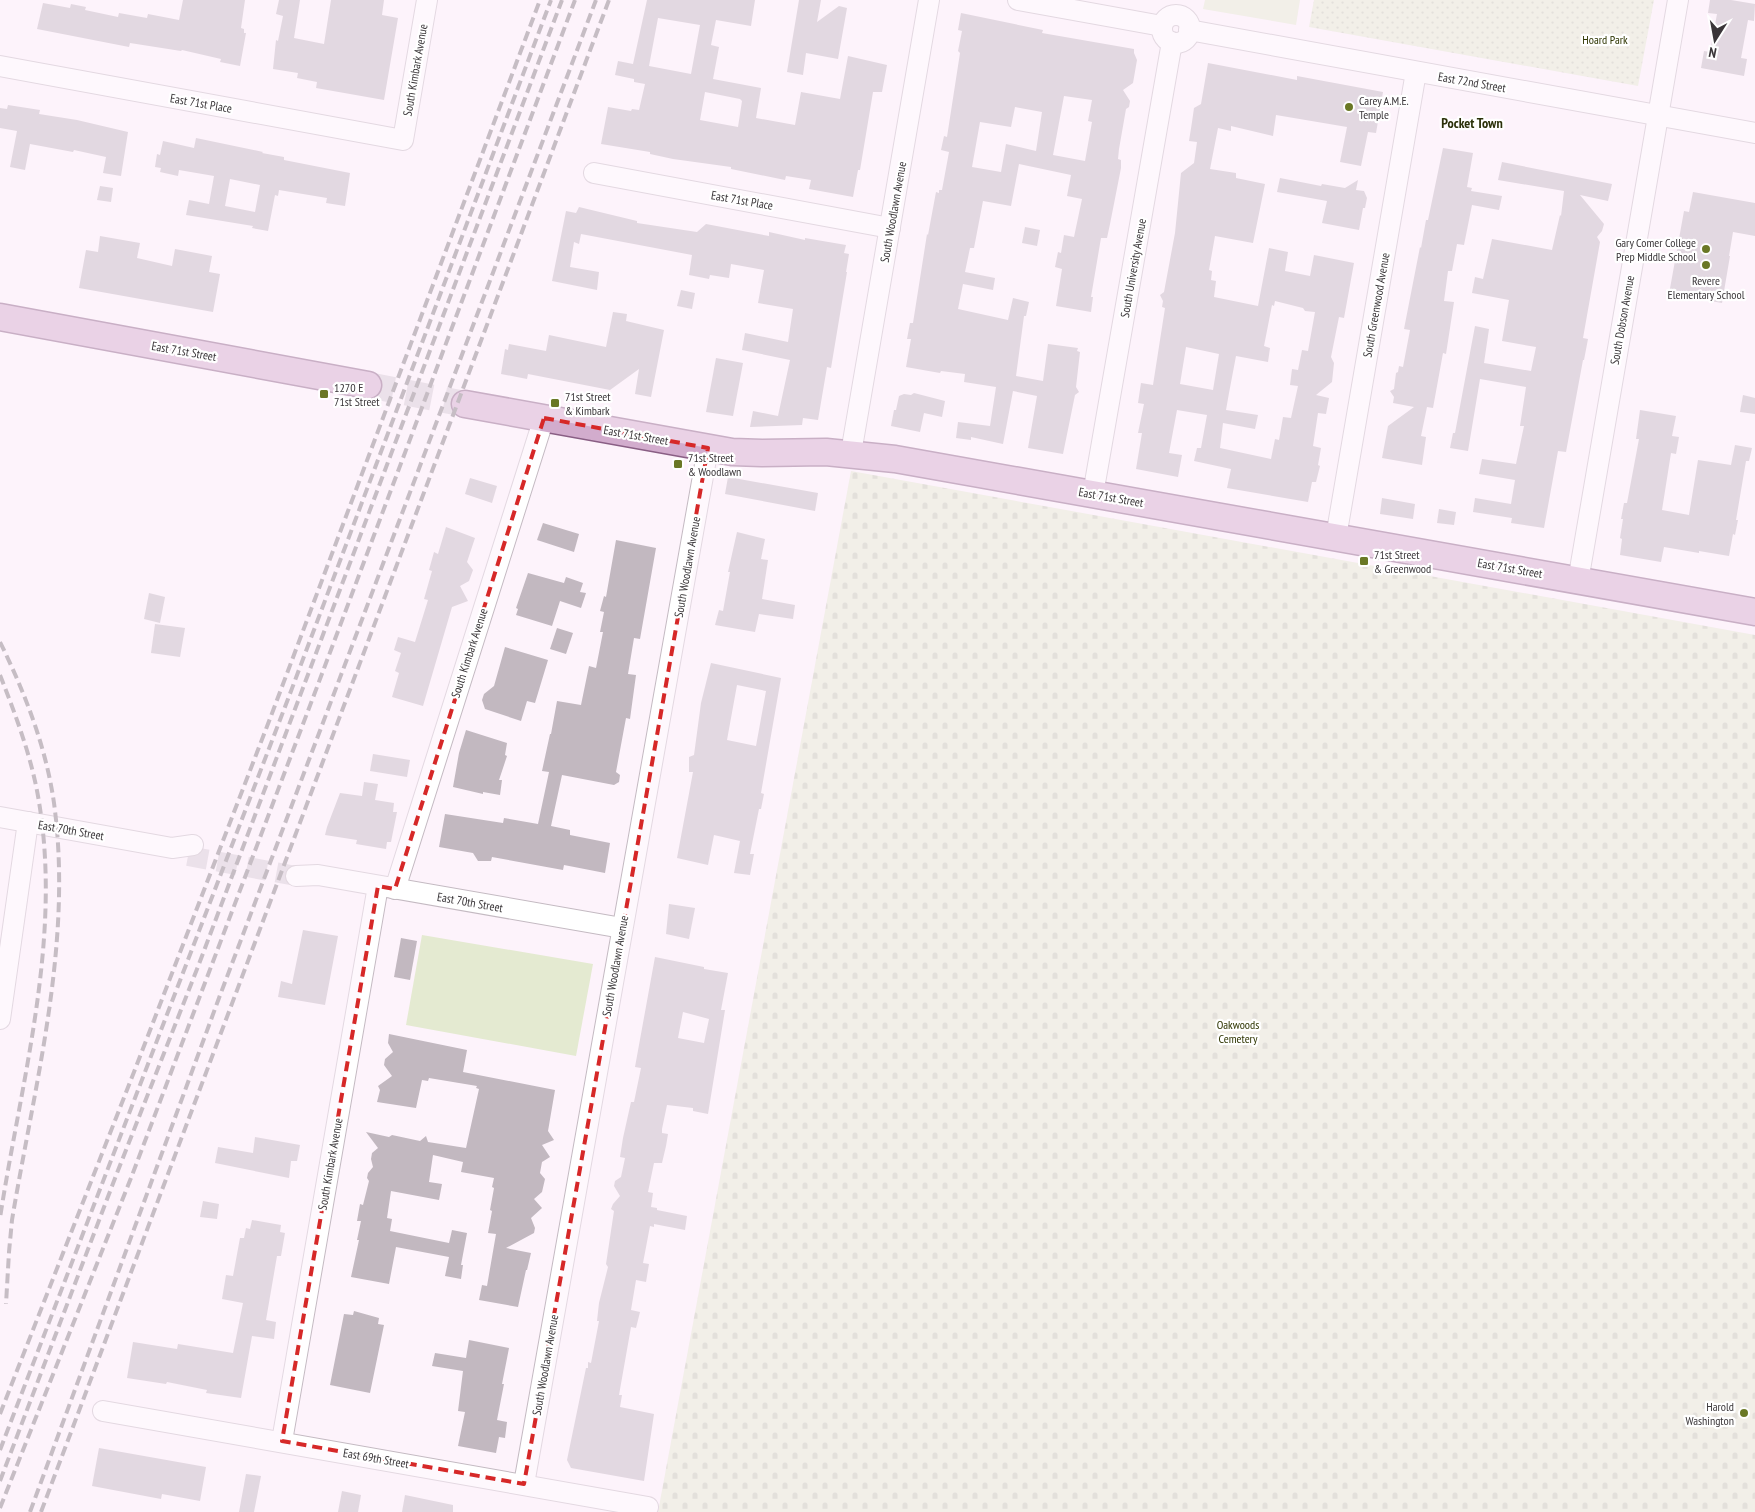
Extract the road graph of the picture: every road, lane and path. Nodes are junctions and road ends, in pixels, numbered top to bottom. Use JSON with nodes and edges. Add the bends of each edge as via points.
{"nodes":[{"id":1,"x":427,"y":0,"type":"edge"},
{"id":2,"x":929,"y":0,"type":"edge"},
{"id":3,"x":1018,"y":0,"type":"edge"},
{"id":4,"x":1678,"y":0,"type":"edge"},
{"id":5,"x":1176,"y":23,"type":"edge"},
{"id":6,"x":0,"y":66,"type":"edge"},
{"id":7,"x":1416,"y":72,"type":"junction"},
{"id":8,"x":1657,"y":115,"type":"junction"},
{"id":9,"x":1755,"y":133,"type":"edge"},
{"id":10,"x":403,"y":140,"type":"joint"},
{"id":11,"x":594,"y":173,"type":"dead end"},
{"id":12,"x":890,"y":228,"type":"junction"},
{"id":13,"x":0,"y":317,"type":"edge"},
{"id":14,"x":368,"y":386,"type":"tunnel mouth"},
{"id":15,"x":465,"y":404,"type":"tunnel mouth"},
{"id":16,"x":544,"y":418,"type":"junction"},
{"id":17,"x":708,"y":448,"type":"junction"},
{"id":18,"x":851,"y":453,"type":"junction"},
{"id":19,"x":1093,"y":494,"type":"junction"},
{"id":20,"x":1336,"y":537,"type":"junction"},
{"id":21,"x":1578,"y":581,"type":"junction"},
{"id":22,"x":1755,"y":612,"type":"edge"},
{"id":23,"x":0,"y":817,"type":"edge"},
{"id":24,"x":28,"y":822,"type":"junction"},
{"id":25,"x":184,"y":850,"type":"tunnel mouth"},
{"id":26,"x":305,"y":872,"type":"tunnel mouth"},
{"id":27,"x":387,"y":887,"type":"junction"},
{"id":28,"x":622,"y":928,"type":"junction"},
{"id":29,"x":0,"y":1019,"type":"edge"},
{"id":30,"x":103,"y":1411,"type":"dead end"},
{"id":31,"x":282,"y":1442,"type":"junction"},
{"id":32,"x":524,"y":1484,"type":"junction"},
{"id":33,"x":648,"y":1507,"type":"dead end"}],
"edges":[{"from":1,"to":10,"type":"street","name":"South Kimbark Avenue"},
{"from":2,"to":12,"type":"street","name":"South Woodlawn Avenue"},
{"from":3,"to":5,"type":"street","name":"East 72nd Street"},
{"from":4,"to":8,"type":"street","name":"South Dobson Avenue"},
{"from":5,"to":7,"type":"street","name":"East 72nd Street"},
{"from":5,"to":19,"type":"street","name":"South University Avenue"},
{"from":6,"to":10,"type":"street","name":"East 71st Place"},
{"from":7,"to":8,"type":"street","name":"East 72nd Street"},
{"from":7,"to":20,"type":"street","name":"South Greenwood Avenue"},
{"from":8,"to":9,"type":"street","name":"East 72nd Street"},
{"from":8,"to":21,"type":"street","name":"South Dobson Avenue"},
{"from":11,"to":12,"type":"street","name":"East 71st Place"},
{"from":12,"to":18,"type":"street","name":"South Woodlawn Avenue"},
{"from":13,"to":14,"type":"main road","name":"East 71st Street"},
{"from":15,"to":16,"type":"main road","name":"East 71st Street"},
{"from":16,"to":17,"type":"main road","name":"East 71st Street"},
{"from":16,"to":27,"type":"street","name":"South Kimbark Avenue"},
{"from":17,"to":18,"type":"main road","name":"East 71st Street","via":[[762,454]]},
{"from":17,"to":28,"type":"street","name":"South Woodlawn Avenue"},
{"from":18,"to":19,"type":"main road","name":"East 71st Street"},
{"from":19,"to":20,"type":"main road","name":"East 71st Street"},
{"from":20,"to":21,"type":"main road","name":"East 71st Street"},
{"from":21,"to":22,"type":"main road","name":"East 71st Street"},
{"from":23,"to":24,"type":"street","name":"East 70th Street"},
{"from":24,"to":25,"type":"street","name":"East 70th Street"},
{"from":24,"to":29,"type":"street"},
{"from":26,"to":27,"type":"street","name":"East 70th Street"},
{"from":27,"to":28,"type":"street","name":"East 70th Street"},
{"from":27,"to":31,"type":"street","name":"South Kimbark Avenue"},
{"from":28,"to":32,"type":"street","name":"South Woodlawn Avenue"},
{"from":30,"to":31,"type":"street","name":"East 69th Street"},
{"from":31,"to":32,"type":"street","name":"East 69th Street"},
{"from":32,"to":33,"type":"street","name":"East 69th Street"}]}
